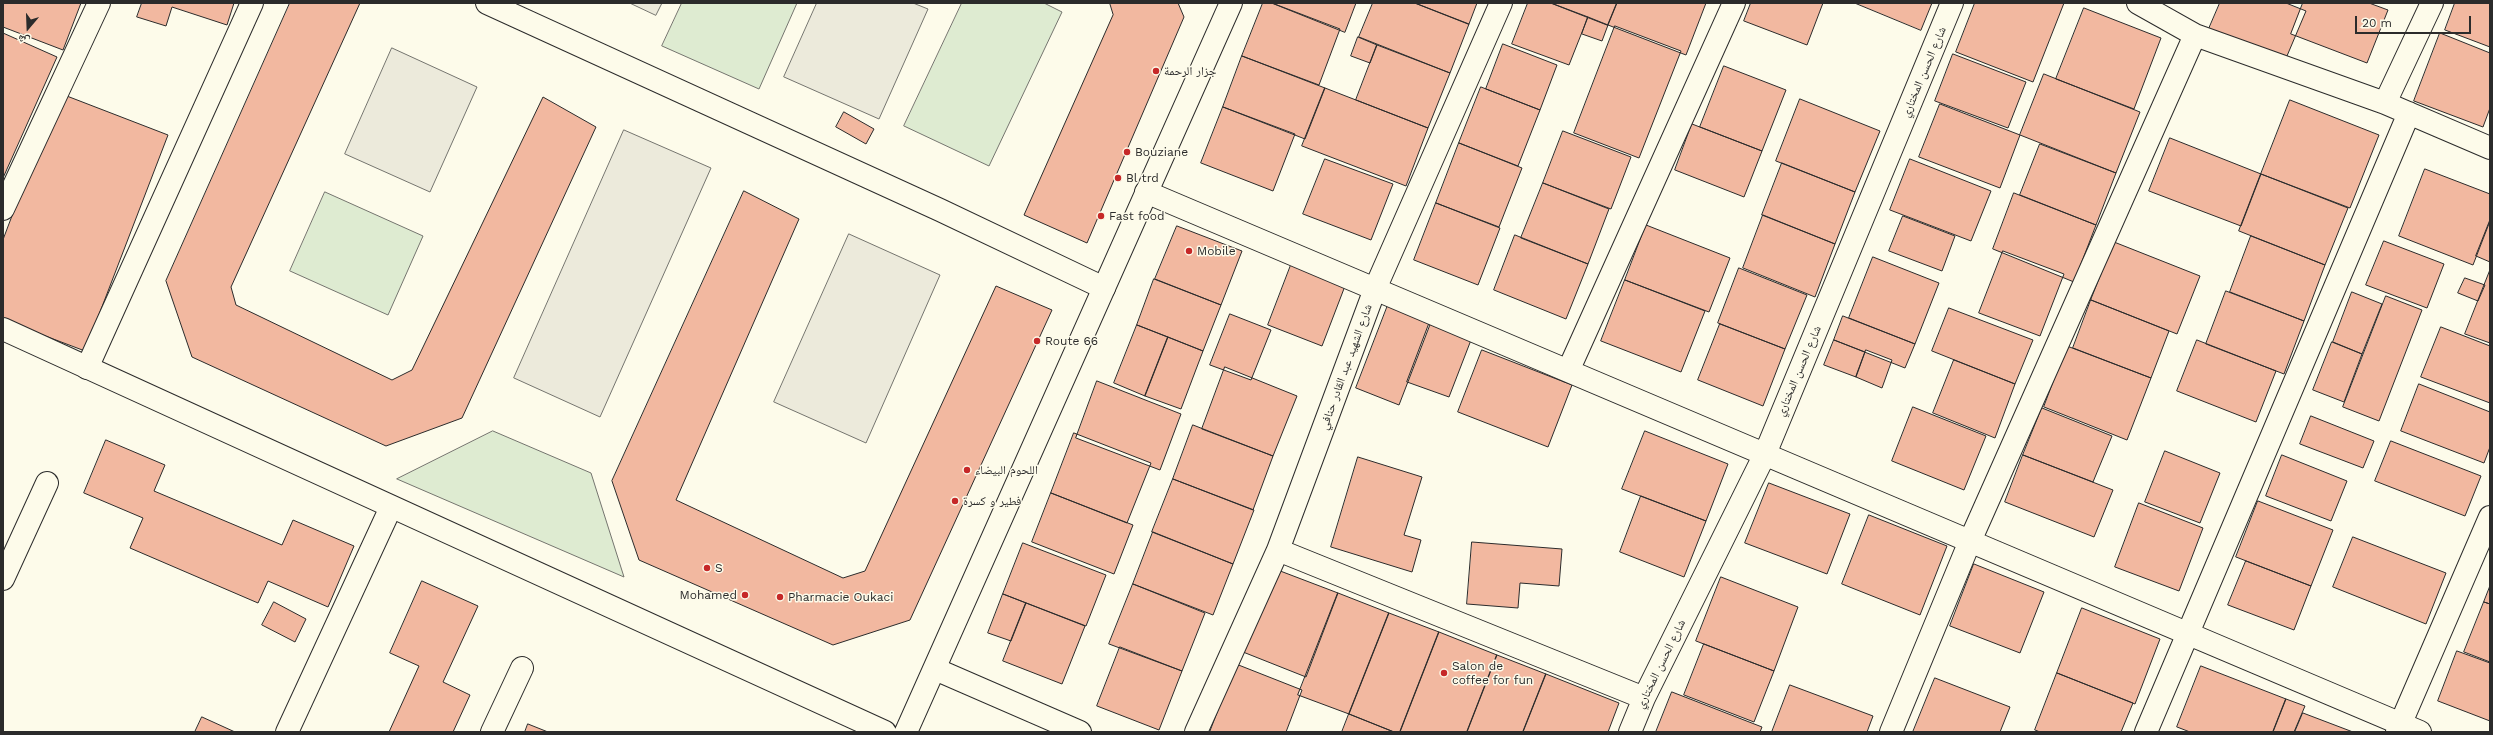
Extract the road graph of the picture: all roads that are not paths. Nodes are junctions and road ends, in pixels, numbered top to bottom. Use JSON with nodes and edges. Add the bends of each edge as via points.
{"nodes":[{"id":1,"x":99,"y":3,"type":"edge"},
{"id":2,"x":252,"y":3,"type":"edge"},
{"id":3,"x":487,"y":3,"type":"edge"},
{"id":4,"x":1232,"y":3,"type":"edge"},
{"id":5,"x":1501,"y":3,"type":"edge"},
{"id":6,"x":1734,"y":3,"type":"edge"},
{"id":7,"x":1952,"y":3,"type":"edge"},
{"id":8,"x":2138,"y":3,"type":"edge"},
{"id":9,"x":2432,"y":3,"type":"edge"},
{"id":10,"x":2170,"y":10,"type":"edge"},
{"id":11,"x":2195,"y":35,"type":"junction"},
{"id":12,"x":2385,"y":102,"type":"junction"},
{"id":13,"x":2409,"y":113,"type":"junction"},
{"id":14,"x":2490,"y":148,"type":"edge"},
{"id":15,"x":1146,"y":192,"type":"junction"},
{"id":16,"x":3,"y":209,"type":"edge"},
{"id":17,"x":1104,"y":288,"type":"junction"},
{"id":18,"x":1374,"y":289,"type":"junction"},
{"id":19,"x":3,"y":329,"type":"edge"},
{"id":20,"x":87,"y":368,"type":"junction"},
{"id":21,"x":1568,"y":371,"type":"junction"},
{"id":22,"x":1765,"y":454,"type":"junction"},
{"id":23,"x":47,"y":483,"type":"dead end"},
{"id":24,"x":391,"y":507,"type":"junction"},
{"id":25,"x":2490,"y":517,"type":"edge"},
{"id":26,"x":1970,"y":541,"type":"junction"},
{"id":27,"x":1278,"y":550,"type":"junction"},
{"id":28,"x":3,"y":579,"type":"edge"},
{"id":29,"x":2189,"y":634,"type":"junction"},
{"id":30,"x":522,"y":668,"type":"dead end"},
{"id":31,"x":935,"y":669,"type":"junction"},
{"id":32,"x":1644,"y":698,"type":"junction"},
{"id":33,"x":2406,"y":729,"type":"edge"},
{"id":34,"x":287,"y":732,"type":"edge"},
{"id":35,"x":492,"y":732,"type":"edge"},
{"id":36,"x":885,"y":732,"type":"edge"},
{"id":37,"x":906,"y":732,"type":"edge"},
{"id":38,"x":1080,"y":732,"type":"edge"},
{"id":39,"x":1196,"y":732,"type":"edge"},
{"id":40,"x":1630,"y":732,"type":"edge"},
{"id":41,"x":1891,"y":732,"type":"edge"},
{"id":42,"x":2146,"y":732,"type":"edge"}],
"edges":[{"from":1,"to":16,"type":"street"},
{"from":2,"to":20,"type":"street"},
{"from":3,"to":17,"type":"street","via":[[940,210]]},
{"from":4,"to":15,"type":"street"},
{"from":5,"to":18,"type":"street","name":"شارع الشهيد عبد القادر حنافي"},
{"from":6,"to":21,"type":"street"},
{"from":7,"to":22,"type":"street","name":"شارع الحسن المختاري"},
{"from":8,"to":10,"type":"street"},
{"from":9,"to":12,"type":"street"},
{"from":10,"to":11,"type":"street"},
{"from":11,"to":12,"type":"street"},
{"from":11,"to":26,"type":"street"},
{"from":12,"to":13,"type":"street"},
{"from":13,"to":14,"type":"street"},
{"from":13,"to":29,"type":"street"},
{"from":15,"to":17,"type":"street"},
{"from":15,"to":18,"type":"street"},
{"from":17,"to":31,"type":"street"},
{"from":18,"to":21,"type":"street"},
{"from":18,"to":27,"type":"street","name":"شارع الشهيد عبد القادر حنافي"},
{"from":19,"to":20,"type":"street"},
{"from":20,"to":24,"type":"street"},
{"from":21,"to":22,"type":"street"},
{"from":22,"to":26,"type":"street"},
{"from":22,"to":32,"type":"street","name":"شارع الحسن المختاري"},
{"from":23,"to":28,"type":"street"},
{"from":24,"to":34,"type":"street"},
{"from":24,"to":36,"type":"street"},
{"from":25,"to":33,"type":"street"},
{"from":26,"to":29,"type":"street"},
{"from":26,"to":41,"type":"street"},
{"from":27,"to":32,"type":"street"},
{"from":27,"to":39,"type":"street","name":"شارع الشهيد عبد القادر حنافي"},
{"from":29,"to":33,"type":"street"},
{"from":29,"to":42,"type":"street"},
{"from":30,"to":35,"type":"street"},
{"from":31,"to":37,"type":"street"},
{"from":31,"to":38,"type":"street"},
{"from":32,"to":40,"type":"street","name":"شارع الحسن المختاري"}]}
